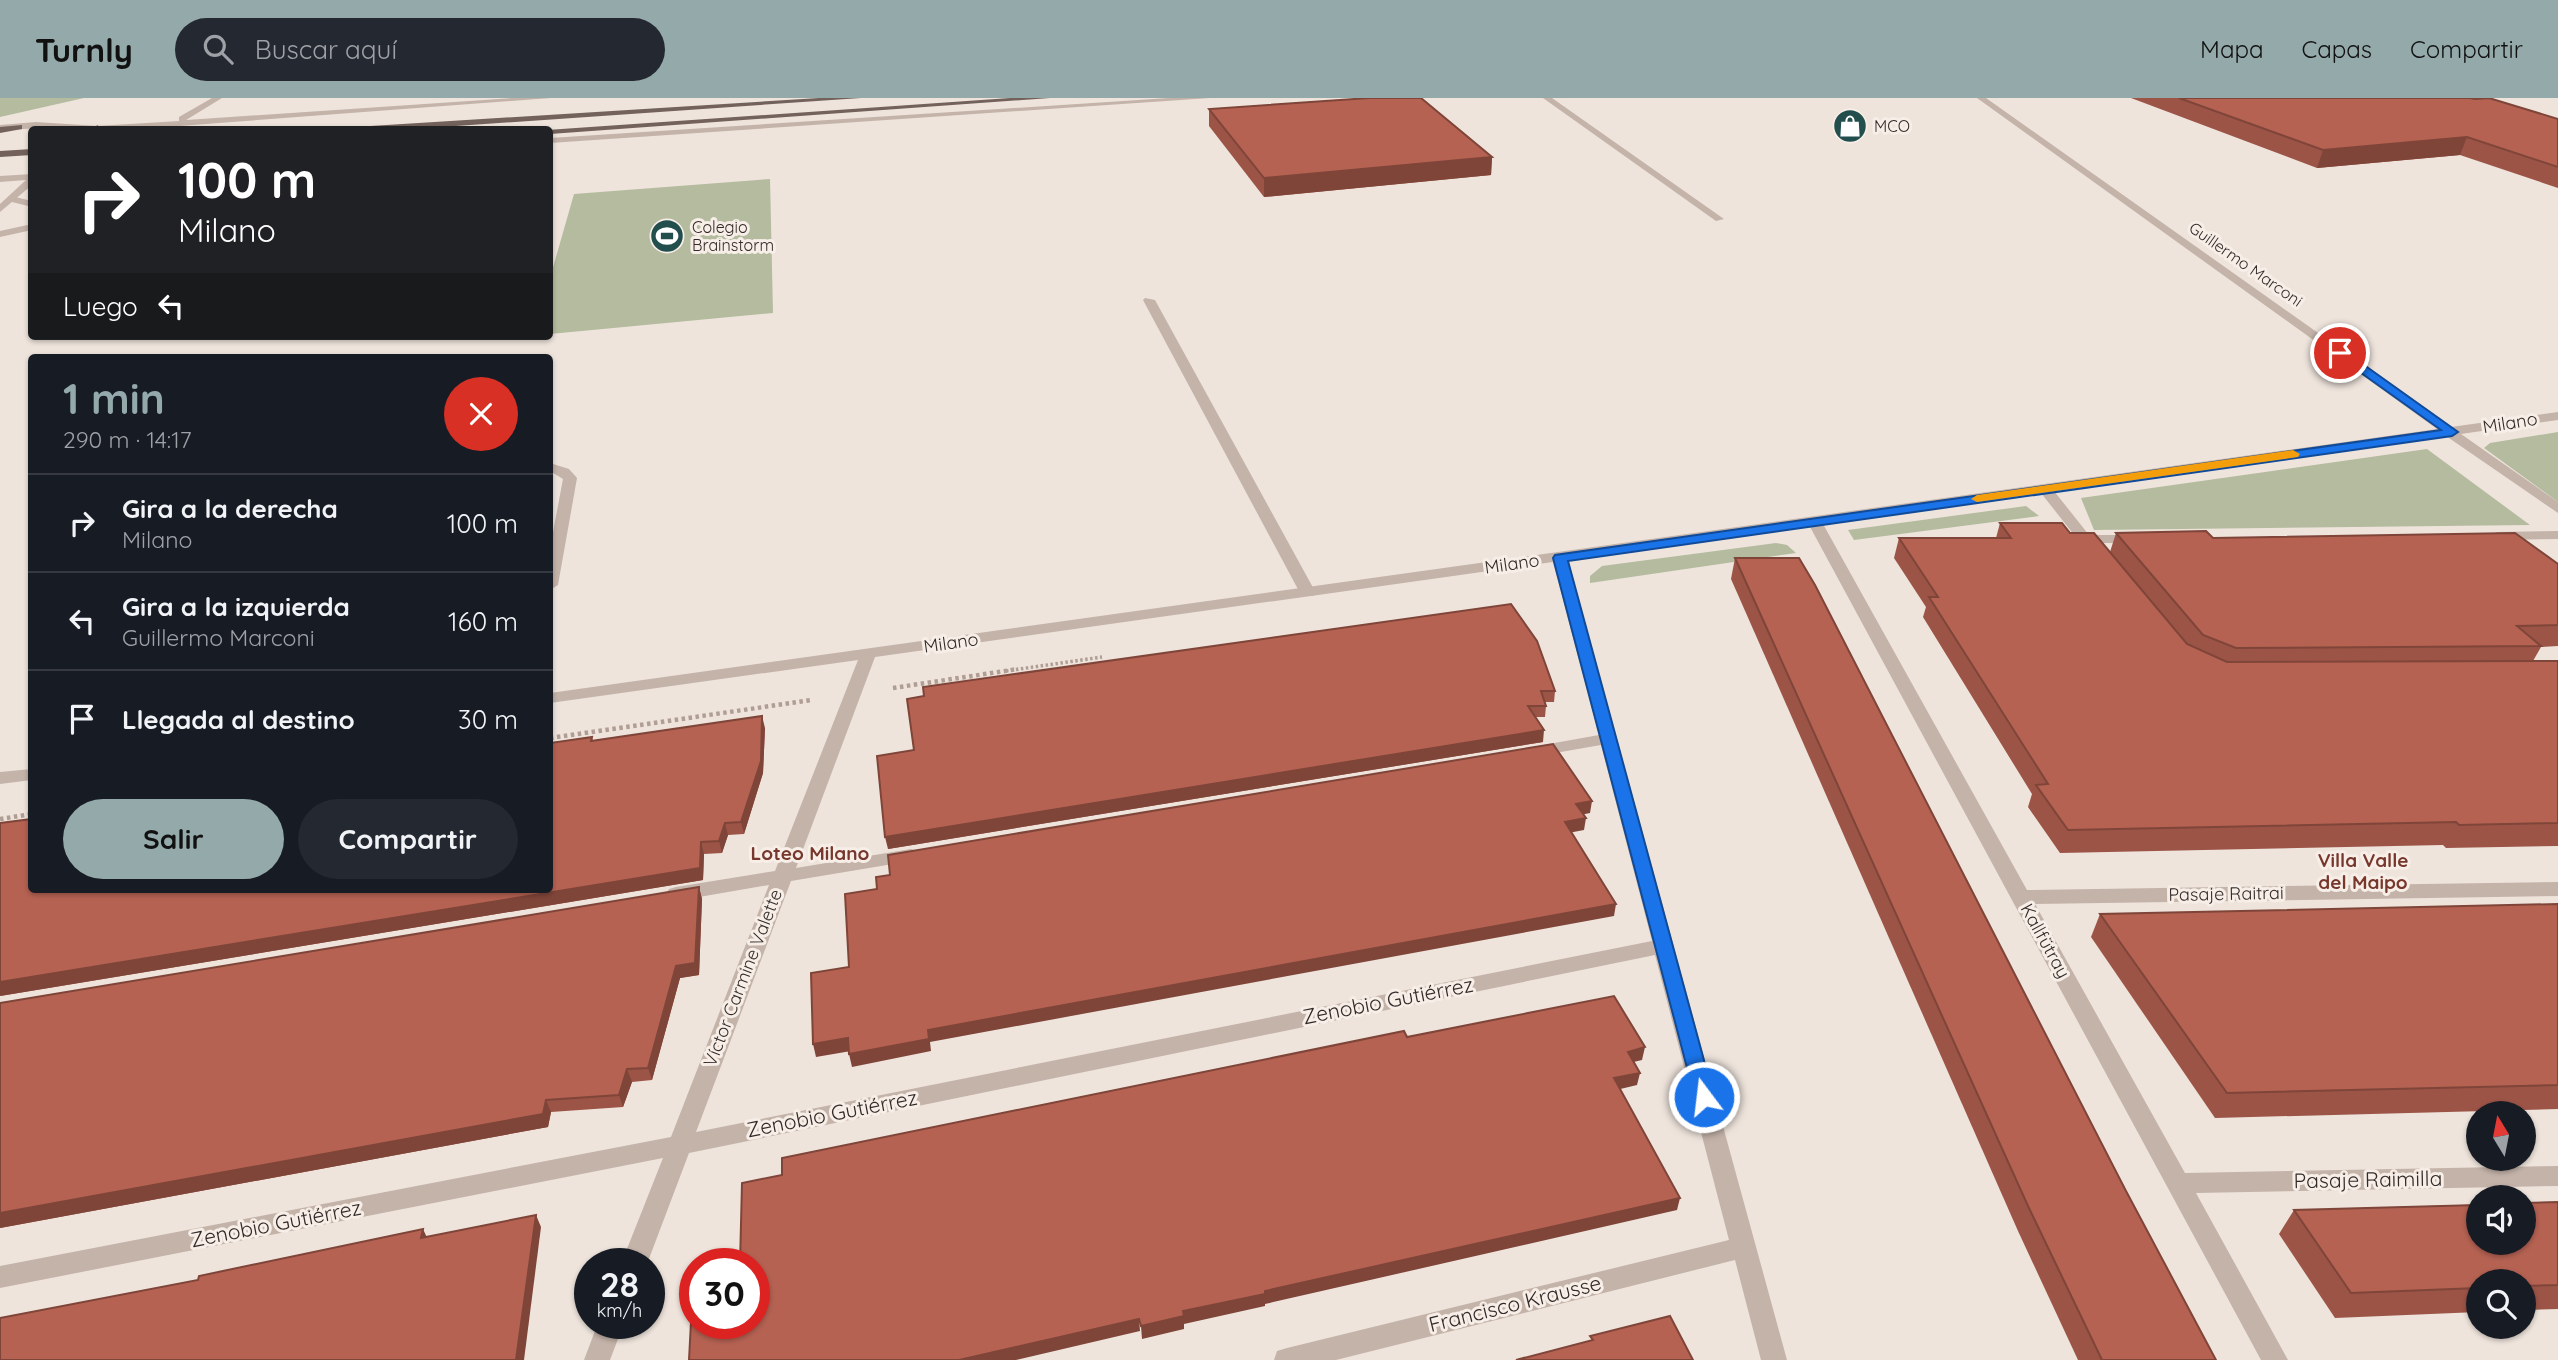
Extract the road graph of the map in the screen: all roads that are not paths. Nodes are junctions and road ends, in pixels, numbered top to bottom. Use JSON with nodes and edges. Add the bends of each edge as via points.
{"nodes":[{"id":1,"x":218,"y":98,"type":"edge"},
{"id":2,"x":404,"y":98,"type":"edge"},
{"id":3,"x":535,"y":98,"type":"edge"},
{"id":4,"x":547,"y":98,"type":"edge"},
{"id":5,"x":857,"y":98,"type":"edge"},
{"id":6,"x":1046,"y":98,"type":"edge"},
{"id":7,"x":1206,"y":98,"type":"edge"},
{"id":8,"x":1546,"y":98,"type":"edge"},
{"id":9,"x":1981,"y":98,"type":"edge"},
{"id":10,"x":391,"y":108,"type":"junction"},
{"id":11,"x":178,"y":121,"type":"junction"},
{"id":12,"x":129,"y":126,"type":"edge"},
{"id":13,"x":393,"y":126,"type":"edge"},
{"id":14,"x":19,"y":127,"type":"joint"},
{"id":15,"x":28,"y":127,"type":"edge"},
{"id":16,"x":0,"y":129,"type":"edge"},
{"id":17,"x":553,"y":131,"type":"edge"},
{"id":18,"x":28,"y":134,"type":"edge"},
{"id":19,"x":0,"y":136,"type":"edge"},
{"id":20,"x":553,"y":141,"type":"edge"},
{"id":21,"x":28,"y":152,"type":"edge"},
{"id":22,"x":0,"y":154,"type":"edge"},
{"id":23,"x":28,"y":163,"type":"edge"},
{"id":24,"x":0,"y":165,"type":"edge"},
{"id":25,"x":28,"y":178,"type":"edge"},
{"id":26,"x":0,"y":179,"type":"edge"},
{"id":27,"x":28,"y":182,"type":"edge"},
{"id":28,"x":11,"y":199,"type":"junction"},
{"id":29,"x":28,"y":203,"type":"edge"},
{"id":30,"x":0,"y":209,"type":"edge"},
{"id":31,"x":1719,"y":219,"type":"dead end"},
{"id":32,"x":28,"y":228,"type":"edge"},
{"id":33,"x":0,"y":234,"type":"edge"},
{"id":34,"x":1149,"y":300,"type":"dead end"},
{"id":35,"x":2558,"y":416,"type":"edge"},
{"id":36,"x":2452,"y":432,"type":"junction"},
{"id":37,"x":553,"y":468,"type":"edge"},
{"id":38,"x":2045,"y":489,"type":"junction"},
{"id":39,"x":2558,"y":509,"type":"edge"},
{"id":40,"x":1815,"y":523,"type":"junction"},
{"id":41,"x":2558,"y":535,"type":"edge"},
{"id":42,"x":2474,"y":536,"type":"edge"},
{"id":43,"x":2154,"y":538,"type":"edge"},
{"id":44,"x":2084,"y":539,"type":"junction"},
{"id":45,"x":1560,"y":558,"type":"junction"},
{"id":46,"x":2101,"y":559,"type":"edge"},
{"id":47,"x":553,"y":569,"type":"edge"},
{"id":48,"x":1308,"y":593,"type":"junction"},
{"id":49,"x":868,"y":654,"type":"junction"},
{"id":50,"x":553,"y":698,"type":"edge"},
{"id":51,"x":1608,"y":739,"type":"junction"},
{"id":52,"x":1512,"y":755,"type":"edge"},
{"id":53,"x":28,"y":774,"type":"edge"},
{"id":54,"x":0,"y":778,"type":"edge"},
{"id":55,"x":934,"y":851,"type":"edge"},
{"id":56,"x":782,"y":876,"type":"junction"},
{"id":57,"x":2558,"y":889,"type":"edge"},
{"id":58,"x":659,"y":897,"type":"edge"},
{"id":59,"x":2021,"y":897,"type":"junction"},
{"id":60,"x":1663,"y":946,"type":"junction"},
{"id":61,"x":680,"y":1145,"type":"junction"},
{"id":62,"x":2558,"y":1177,"type":"edge"},
{"id":63,"x":2178,"y":1183,"type":"junction"},
{"id":64,"x":1744,"y":1247,"type":"junction"},
{"id":65,"x":640,"y":1248,"type":"edge"},
{"id":66,"x":0,"y":1278,"type":"edge"},
{"id":67,"x":605,"y":1339,"type":"edge"},
{"id":68,"x":597,"y":1360,"type":"edge"},
{"id":69,"x":1287,"y":1360,"type":"edge"},
{"id":70,"x":1774,"y":1360,"type":"edge"},
{"id":71,"x":2275,"y":1360,"type":"edge"}],
"edges":[{"from":1,"to":11,"type":"street"},
{"from":2,"to":10,"type":"street"},
{"from":3,"to":4,"type":"street"},
{"from":3,"to":10,"type":"street"},
{"from":5,"to":13,"type":"main road"},
{"from":6,"to":17,"type":"main road"},
{"from":7,"to":20,"type":"street"},
{"from":8,"to":31,"type":"street"},
{"from":9,"to":36,"type":"street","name":"Guillermo Marconi"},
{"from":10,"to":11,"type":"street"},
{"from":11,"to":12,"type":"street"},
{"from":14,"to":15,"type":"street"},
{"from":14,"to":16,"type":"main road"},
{"from":18,"to":19,"type":"street"},
{"from":21,"to":22,"type":"main road"},
{"from":23,"to":24,"type":"main road"},
{"from":25,"to":26,"type":"street"},
{"from":27,"to":28,"type":"street"},
{"from":28,"to":29,"type":"street"},
{"from":28,"to":30,"type":"street"},
{"from":32,"to":33,"type":"street"},
{"from":34,"to":48,"type":"street"},
{"from":35,"to":36,"type":"street","name":"Milano"},
{"from":36,"to":38,"type":"street","name":"Milano"},
{"from":36,"to":39,"type":"street","name":"Guillermo Marconi"},
{"from":37,"to":47,"type":"street","via":[[570,478]]},
{"from":38,"to":40,"type":"street","name":"Milano"},
{"from":38,"to":44,"type":"street"},
{"from":40,"to":45,"type":"street","name":"Milano"},
{"from":40,"to":59,"type":"street","name":"Kallfütray"},
{"from":41,"to":42,"type":"street"},
{"from":43,"to":44,"type":"street"},
{"from":44,"to":46,"type":"street"},
{"from":45,"to":48,"type":"street","name":"Milano"},
{"from":45,"to":51,"type":"street"},
{"from":48,"to":49,"type":"street","name":"Milano"},
{"from":49,"to":50,"type":"street","name":"Milano"},
{"from":49,"to":56,"type":"street","name":"Víctor Carmine Valette"},
{"from":51,"to":52,"type":"street"},
{"from":51,"to":60,"type":"street"},
{"from":53,"to":54,"type":"street"},
{"from":55,"to":56,"type":"street"},
{"from":56,"to":58,"type":"street"},
{"from":56,"to":61,"type":"street","name":"Víctor Carmine Valette"},
{"from":57,"to":59,"type":"street","name":"Pasaje Raitrai"},
{"from":59,"to":63,"type":"street","name":"Kallfütray"},
{"from":60,"to":61,"type":"street","name":"Zenobio Gutiérrez"},
{"from":60,"to":64,"type":"street"},
{"from":61,"to":65,"type":"street","name":"Víctor Carmine Valette"},
{"from":61,"to":66,"type":"street","name":"Zenobio Gutiérrez"},
{"from":62,"to":63,"type":"street","name":"Pasaje Raimilla"},
{"from":63,"to":71,"type":"street","name":"Kallfütray"},
{"from":64,"to":69,"type":"street","name":"Francisco Krausse"},
{"from":64,"to":70,"type":"street"},
{"from":67,"to":68,"type":"street"}]}
